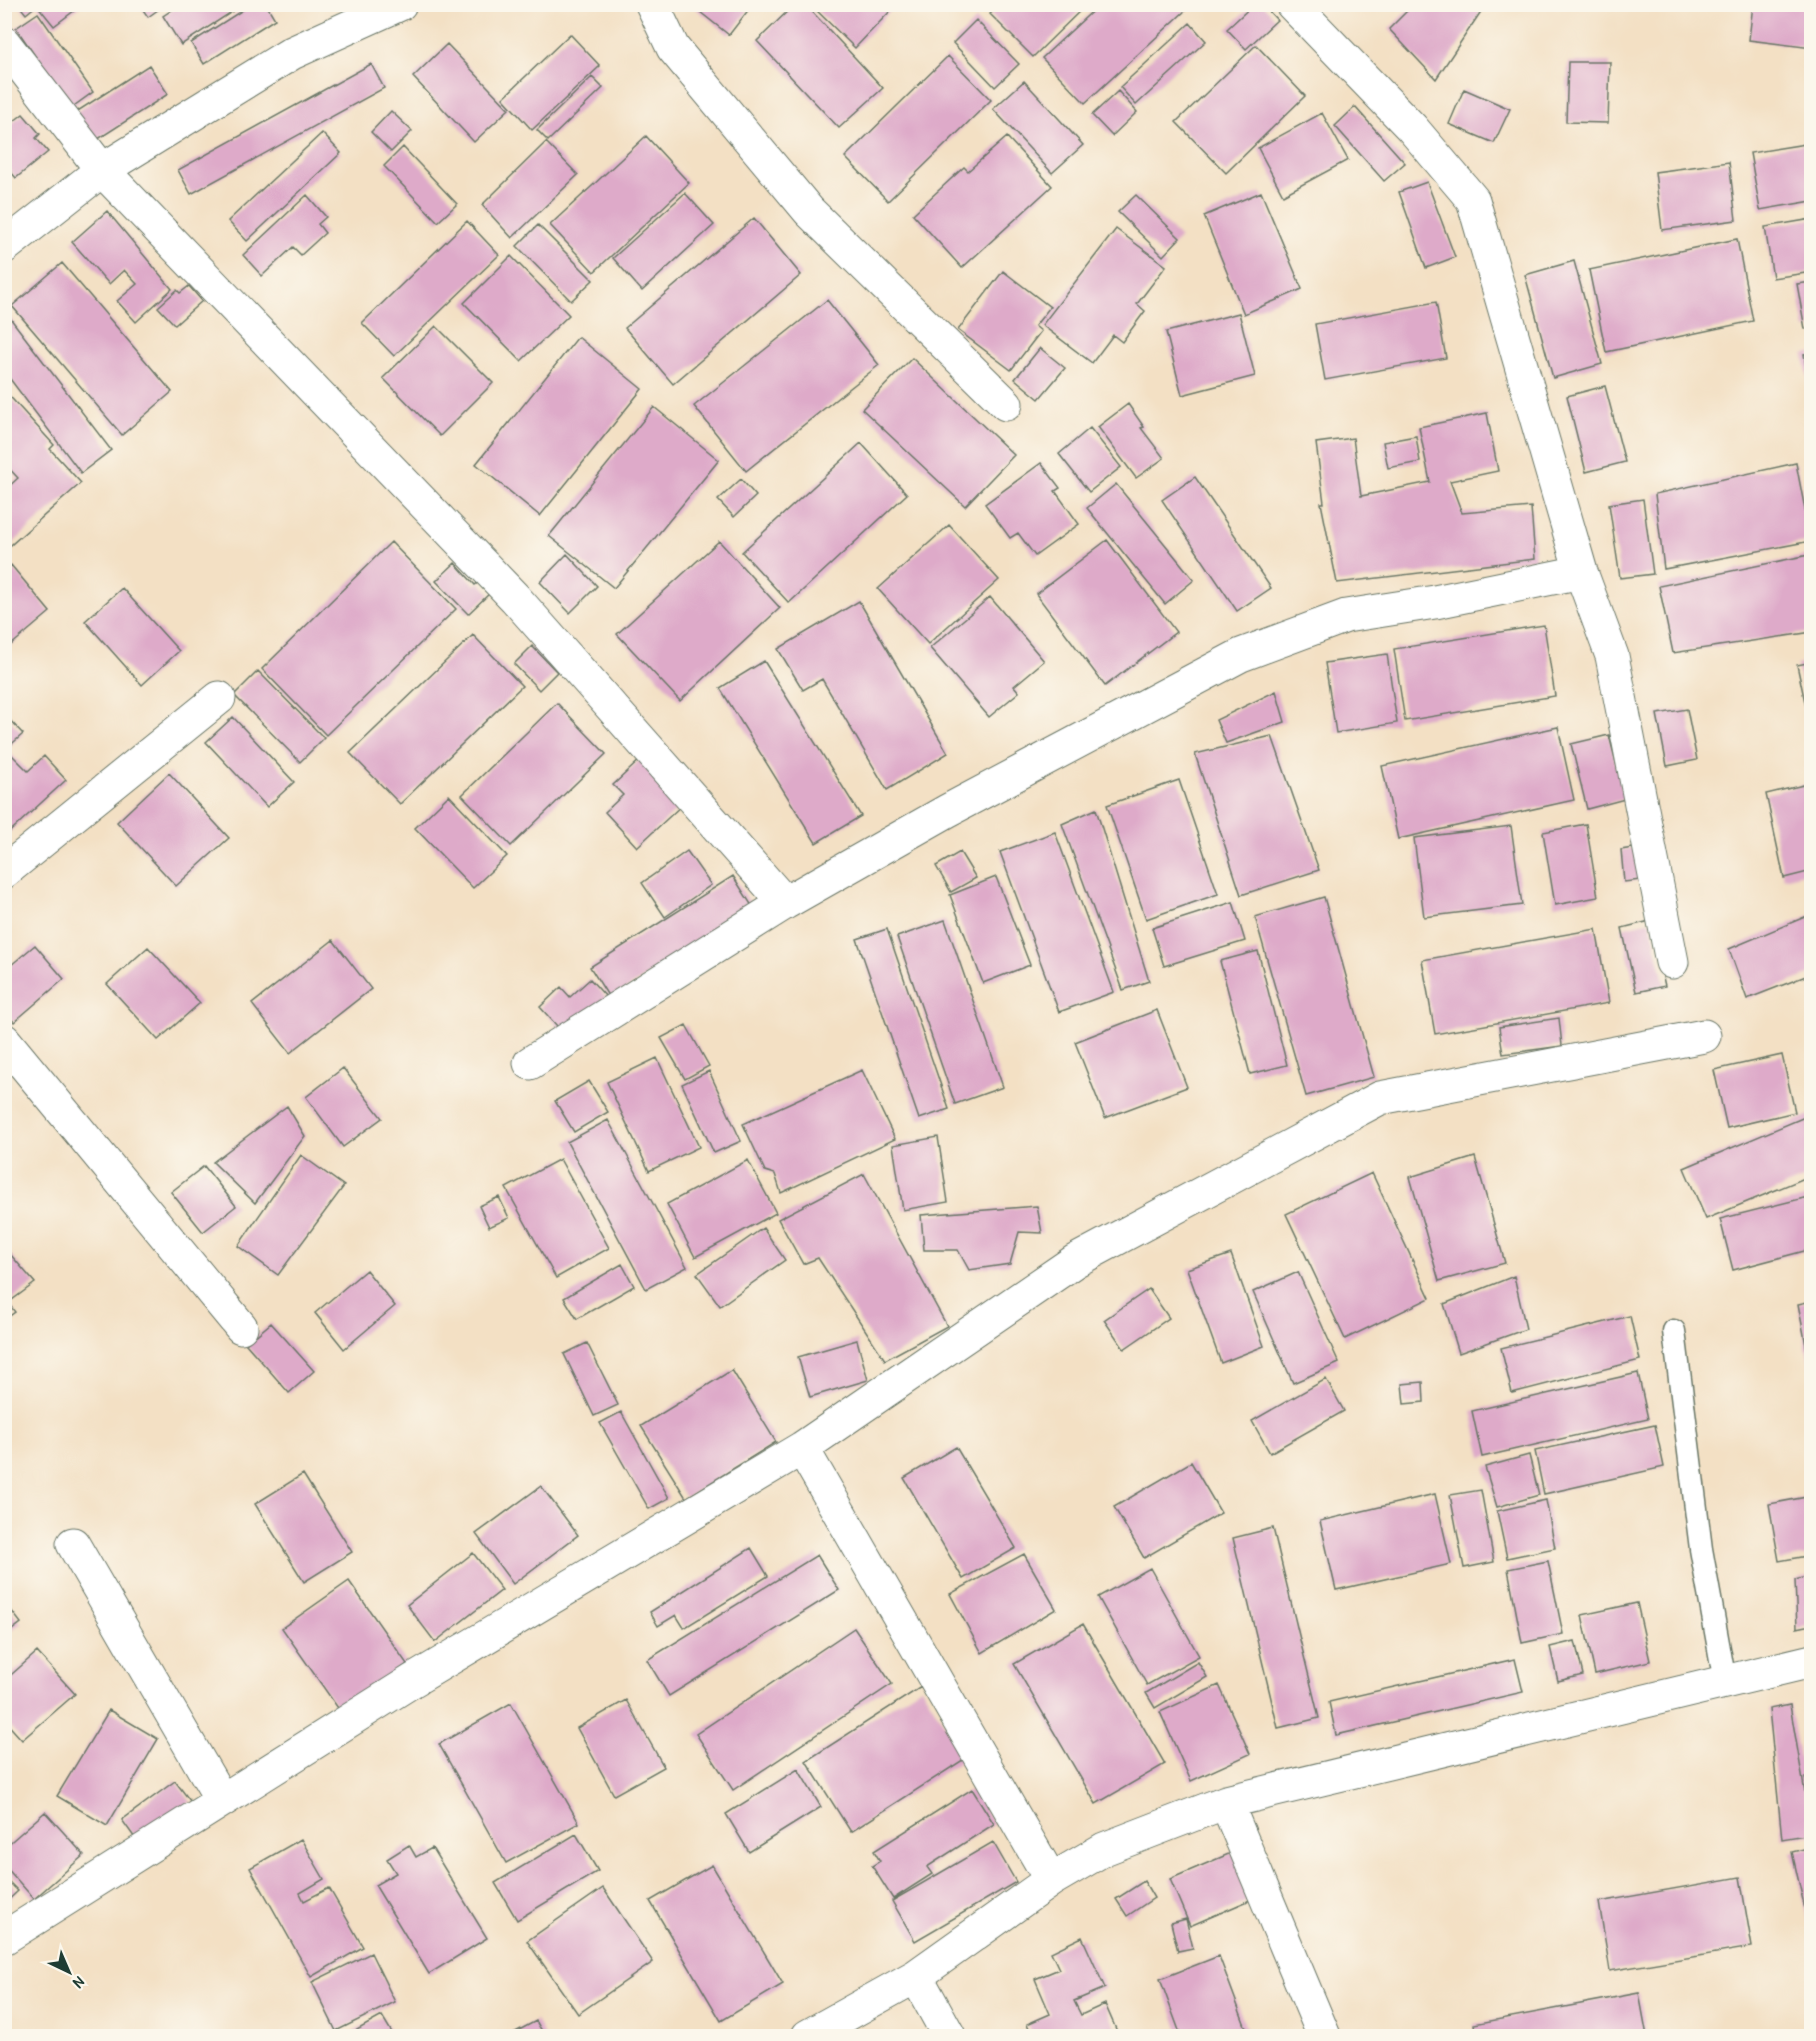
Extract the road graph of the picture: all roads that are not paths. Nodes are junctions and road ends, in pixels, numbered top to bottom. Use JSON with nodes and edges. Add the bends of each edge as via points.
{"nodes":[{"id":1,"x":399,"y":4,"type":"edge"},
{"id":2,"x":652,"y":4,"type":"edge"},
{"id":3,"x":1292,"y":4,"type":"edge"},
{"id":4,"x":4,"y":43,"type":"edge"},
{"id":5,"x":102,"y":170,"type":"junction"},
{"id":6,"x":4,"y":247,"type":"edge"},
{"id":7,"x":1006,"y":404,"type":"dead end"},
{"id":8,"x":1581,"y":572,"type":"junction"},
{"id":9,"x":219,"y":698,"type":"dead end"},
{"id":10,"x":4,"y":872,"type":"edge"},
{"id":11,"x":785,"y":903,"type":"junction"},
{"id":12,"x":1672,"y":962,"type":"dead end"},
{"id":13,"x":1704,"y":1036,"type":"dead end"},
{"id":14,"x":4,"y":1040,"type":"edge"},
{"id":15,"x":530,"y":1063,"type":"dead end"},
{"id":16,"x":241,"y":1327,"type":"dead end"},
{"id":17,"x":1674,"y":1331,"type":"dead end"},
{"id":18,"x":802,"y":1448,"type":"junction"},
{"id":19,"x":73,"y":1544,"type":"dead end"},
{"id":20,"x":1812,"y":1661,"type":"edge"},
{"id":21,"x":1725,"y":1682,"type":"junction"},
{"id":22,"x":221,"y":1799,"type":"junction"},
{"id":23,"x":1226,"y":1802,"type":"junction"},
{"id":24,"x":1051,"y":1880,"type":"junction"},
{"id":25,"x":4,"y":1938,"type":"edge"},
{"id":26,"x":916,"y":1976,"type":"junction"},
{"id":27,"x":808,"y":2037,"type":"edge"},
{"id":28,"x":949,"y":2037,"type":"edge"},
{"id":29,"x":1324,"y":2037,"type":"edge"}],
"edges":[{"from":1,"to":5,"type":"street","via":[[292,53]]},
{"from":2,"to":7,"type":"street","via":[[673,48],[809,211]]},
{"from":3,"to":8,"type":"street","via":[[1412,128],[1473,200]]},
{"from":4,"to":5,"type":"street"},
{"from":5,"to":6,"type":"street"},
{"from":5,"to":11,"type":"street","via":[[515,598]]},
{"from":8,"to":11,"type":"street","via":[[1346,616],[1241,655],[957,805]]},
{"from":8,"to":12,"type":"street","via":[[1612,656]]},
{"from":9,"to":10,"type":"street"},
{"from":11,"to":15,"type":"street"},
{"from":13,"to":18,"type":"street","via":[[1380,1098],[1075,1261]]},
{"from":14,"to":16,"type":"street"},
{"from":17,"to":21,"type":"lane","via":[[1701,1549]]},
{"from":18,"to":22,"type":"street"},
{"from":18,"to":24,"type":"street"},
{"from":19,"to":22,"type":"street"},
{"from":20,"to":21,"type":"street"},
{"from":21,"to":23,"type":"street"},
{"from":22,"to":25,"type":"street"},
{"from":23,"to":24,"type":"street","via":[[1104,1849]]},
{"from":23,"to":29,"type":"street"},
{"from":24,"to":26,"type":"street"},
{"from":26,"to":27,"type":"street"},
{"from":26,"to":28,"type":"street"}]}
